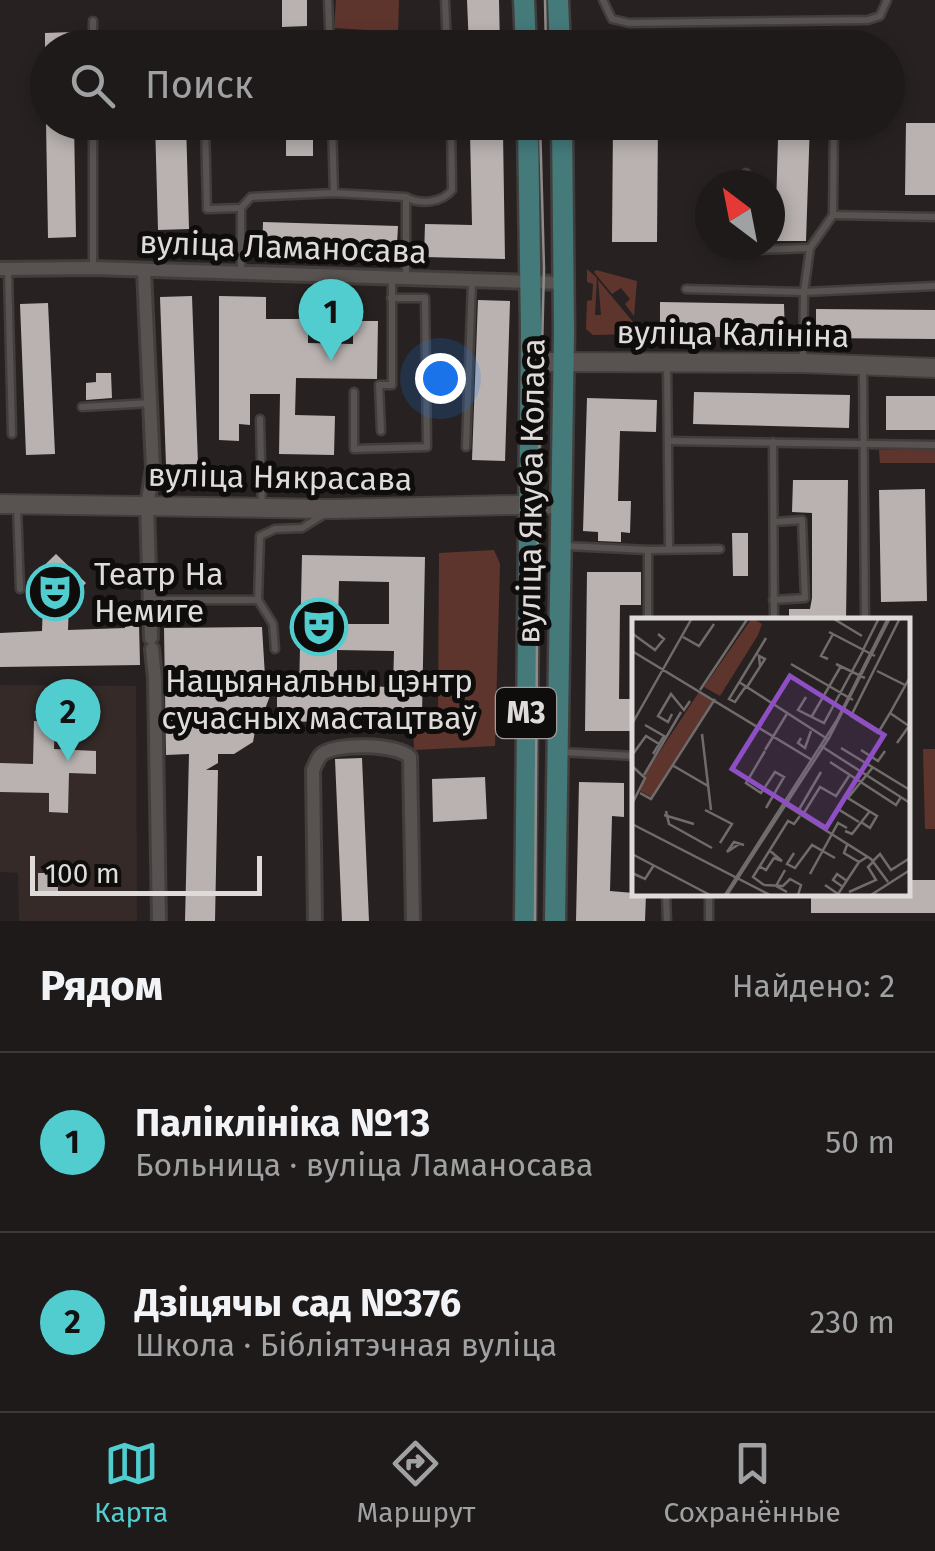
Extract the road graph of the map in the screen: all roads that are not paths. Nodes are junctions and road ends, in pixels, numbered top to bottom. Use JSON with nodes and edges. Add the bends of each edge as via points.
{"nodes":[{"id":1,"x":328,"y":0,"type":"edge"},
{"id":2,"x":445,"y":0,"type":"edge"},
{"id":3,"x":524,"y":0,"type":"edge"},
{"id":4,"x":558,"y":0,"type":"edge"},
{"id":5,"x":603,"y":0,"type":"edge"},
{"id":6,"x":886,"y":0,"type":"edge"},
{"id":7,"x":93,"y":21,"type":"dead end"},
{"id":8,"x":93,"y":30,"type":"edge"},
{"id":9,"x":329,"y":30,"type":"edge"},
{"id":10,"x":446,"y":30,"type":"edge"},
{"id":11,"x":525,"y":30,"type":"edge"},
{"id":12,"x":559,"y":30,"type":"edge"},
{"id":13,"x":93,"y":140,"type":"edge"},
{"id":14,"x":206,"y":140,"type":"edge"},
{"id":15,"x":333,"y":140,"type":"edge"},
{"id":16,"x":451,"y":140,"type":"edge"},
{"id":17,"x":528,"y":140,"type":"edge"},
{"id":18,"x":562,"y":140,"type":"edge"},
{"id":19,"x":834,"y":140,"type":"edge"},
{"id":20,"x":334,"y":193,"type":"junction"},
{"id":21,"x":406,"y":197,"type":"junction"},
{"id":22,"x":242,"y":208,"type":"junction"},
{"id":23,"x":833,"y":215,"type":"junction"},
{"id":24,"x":935,"y":218,"type":"edge"},
{"id":25,"x":810,"y":248,"type":"junction"},
{"id":26,"x":785,"y":249,"type":"edge"},
{"id":27,"x":93,"y":268,"type":"junction"},
{"id":28,"x":4,"y":269,"type":"edge"},
{"id":29,"x":144,"y":271,"type":"junction"},
{"id":30,"x":241,"y":274,"type":"junction"},
{"id":31,"x":399,"y":278,"type":"junction"},
{"id":32,"x":472,"y":281,"type":"junction"},
{"id":33,"x":531,"y":282,"type":"junction"},
{"id":34,"x":564,"y":283,"type":"junction"},
{"id":35,"x":935,"y":286,"type":"edge"},
{"id":36,"x":686,"y":289,"type":"dead end"},
{"id":37,"x":804,"y":292,"type":"junction"},
{"id":38,"x":391,"y":298,"type":"junction"},
{"id":39,"x":531,"y":362,"type":"junction"},
{"id":40,"x":563,"y":362,"type":"junction"},
{"id":41,"x":667,"y":364,"type":"junction"},
{"id":42,"x":803,"y":364,"type":"junction"},
{"id":43,"x":863,"y":366,"type":"junction"},
{"id":44,"x":935,"y":368,"type":"edge"},
{"id":45,"x":354,"y":392,"type":"dead end"},
{"id":46,"x":152,"y":404,"type":"junction"},
{"id":47,"x":82,"y":407,"type":"dead end"},
{"id":48,"x":260,"y":419,"type":"dead end"},
{"id":49,"x":381,"y":430,"type":"dead end"},
{"id":50,"x":12,"y":434,"type":"dead end"},
{"id":51,"x":668,"y":441,"type":"junction"},
{"id":52,"x":773,"y":442,"type":"junction"},
{"id":53,"x":864,"y":444,"type":"junction"},
{"id":54,"x":935,"y":444,"type":"edge"},
{"id":55,"x":466,"y":447,"type":"dead end"},
{"id":56,"x":8,"y":504,"type":"edge"},
{"id":57,"x":560,"y":504,"type":"junction"},
{"id":58,"x":527,"y":505,"type":"junction"},
{"id":59,"x":148,"y":506,"type":"junction"},
{"id":60,"x":262,"y":507,"type":"junction"},
{"id":61,"x":332,"y":509,"type":"junction"},
{"id":62,"x":773,"y":522,"type":"junction"},
{"id":63,"x":560,"y":546,"type":"junction"},
{"id":64,"x":669,"y":548,"type":"junction"},
{"id":65,"x":720,"y":549,"type":"dead end"},
{"id":66,"x":648,"y":550,"type":"junction"},
{"id":67,"x":113,"y":581,"type":"dead end"},
{"id":68,"x":149,"y":581,"type":"junction"},
{"id":69,"x":20,"y":589,"type":"dead end"},
{"id":70,"x":150,"y":600,"type":"junction"},
{"id":71,"x":258,"y":600,"type":"junction"},
{"id":72,"x":774,"y":600,"type":"junction"},
{"id":73,"x":648,"y":618,"type":"edge"},
{"id":74,"x":774,"y":618,"type":"edge"},
{"id":75,"x":865,"y":618,"type":"edge"},
{"id":76,"x":274,"y":649,"type":"dead end"},
{"id":77,"x":556,"y":752,"type":"junction"},
{"id":78,"x":632,"y":756,"type":"edge"},
{"id":79,"x":666,"y":896,"type":"edge"},
{"id":80,"x":158,"y":921,"type":"edge"},
{"id":81,"x":316,"y":921,"type":"edge"},
{"id":82,"x":413,"y":921,"type":"edge"},
{"id":83,"x":525,"y":921,"type":"edge"},
{"id":84,"x":555,"y":921,"type":"edge"},
{"id":85,"x":667,"y":921,"type":"edge"}],
"edges":[{"from":1,"to":9,"type":"lane"},
{"from":2,"to":10,"type":"lane"},
{"from":3,"to":11,"type":"main road"},
{"from":4,"to":12,"type":"main road"},
{"from":5,"to":6,"type":"lane","via":[[612,20],[642,23],[868,20],[880,16]]},
{"from":7,"to":8,"type":"lane"},
{"from":13,"to":27,"type":"lane"},
{"from":14,"to":22,"type":"lane","via":[[208,208]]},
{"from":15,"to":20,"type":"lane"},
{"from":16,"to":21,"type":"lane","via":[[452,190],[439,200]]},
{"from":17,"to":33,"type":"main road","name":"вуліца Якуба Коласа","number":"М3"},
{"from":18,"to":34,"type":"main road","name":"вуліца Якуба Коласа","number":"М3"},
{"from":19,"to":23,"type":"lane"},
{"from":20,"to":21,"type":"lane"},
{"from":20,"to":22,"type":"lane","via":[[251,197]]},
{"from":21,"to":31,"type":"lane"},
{"from":22,"to":30,"type":"lane"},
{"from":23,"to":24,"type":"lane"},
{"from":23,"to":25,"type":"lane"},
{"from":25,"to":26,"type":"lane"},
{"from":25,"to":37,"type":"lane"},
{"from":27,"to":28,"type":"street","name":"вуліца Ламаносава"},
{"from":27,"to":29,"type":"street","name":"вуліца Ламаносава"},
{"from":28,"to":50,"type":"lane"},
{"from":29,"to":30,"type":"street","name":"вуліца Ламаносава"},
{"from":29,"to":46,"type":"street"},
{"from":30,"to":31,"type":"street","name":"вуліца Ламаносава"},
{"from":31,"to":32,"type":"street","name":"вуліца Ламаносава"},
{"from":31,"to":38,"type":"lane"},
{"from":32,"to":33,"type":"street","name":"вуліца Ламаносава"},
{"from":32,"to":55,"type":"lane"},
{"from":33,"to":34,"type":"street","name":"вуліца Ламаносава"},
{"from":33,"to":39,"type":"main road","name":"вуліца Якуба Коласа","number":"М3"},
{"from":34,"to":40,"type":"main road","name":"вуліца Якуба Коласа","number":"М3"},
{"from":35,"to":37,"type":"lane"},
{"from":36,"to":37,"type":"lane"},
{"from":37,"to":42,"type":"lane"},
{"from":38,"to":45,"type":"lane","via":[[424,298],[426,447],[354,449]]},
{"from":38,"to":49,"type":"lane","via":[[392,385],[379,385]]},
{"from":39,"to":40,"type":"main road","name":"вуліца Калініна"},
{"from":39,"to":58,"type":"main road","name":"вуліца Якуба Коласа","number":"М3"},
{"from":40,"to":41,"type":"main road","name":"вуліца Калініна"},
{"from":40,"to":57,"type":"main road","name":"вуліца Якуба Коласа","number":"М3"},
{"from":41,"to":42,"type":"main road","name":"вуліца Калініна"},
{"from":41,"to":51,"type":"lane"},
{"from":42,"to":43,"type":"main road","name":"вуліца Калініна"},
{"from":43,"to":44,"type":"main road","name":"вуліца Калініна"},
{"from":43,"to":53,"type":"lane"},
{"from":46,"to":47,"type":"lane"},
{"from":46,"to":59,"type":"street"},
{"from":48,"to":60,"type":"lane"},
{"from":51,"to":52,"type":"lane"},
{"from":51,"to":64,"type":"lane"},
{"from":52,"to":53,"type":"lane"},
{"from":52,"to":62,"type":"lane"},
{"from":53,"to":54,"type":"lane"},
{"from":53,"to":75,"type":"lane"},
{"from":56,"to":59,"type":"main road","name":"вуліца Някрасава"},
{"from":56,"to":69,"type":"lane"},
{"from":57,"to":58,"type":"main road","name":"вуліца Някрасава"},
{"from":57,"to":63,"type":"main road","name":"вуліца Якуба Коласа","number":"М3"},
{"from":58,"to":61,"type":"main road","name":"вуліца Някрасава"},
{"from":58,"to":83,"type":"main road","name":"вуліца Якуба Коласа","number":"М3"},
{"from":59,"to":60,"type":"main road","name":"вуліца Някрасава"},
{"from":59,"to":68,"type":"street"},
{"from":60,"to":61,"type":"main road","name":"вуліца Някрасава"},
{"from":61,"to":71,"type":"lane","via":[[302,528],[266,532],[259,542]]},
{"from":62,"to":72,"type":"lane"},
{"from":62,"to":72,"type":"lane","via":[[802,520],[806,598]]},
{"from":63,"to":66,"type":"lane"},
{"from":63,"to":77,"type":"main road","name":"вуліца Якуба Коласа","number":"М3"},
{"from":64,"to":65,"type":"lane"},
{"from":64,"to":66,"type":"lane"},
{"from":66,"to":73,"type":"lane"},
{"from":67,"to":68,"type":"lane"},
{"from":68,"to":70,"type":"street"},
{"from":70,"to":71,"type":"lane"},
{"from":70,"to":80,"type":"street"},
{"from":71,"to":76,"type":"lane","via":[[272,624]]},
{"from":72,"to":74,"type":"lane"},
{"from":77,"to":78,"type":"lane"},
{"from":77,"to":84,"type":"main road","name":"вуліца Якуба Коласа","number":"М3"},
{"from":79,"to":85,"type":"lane"},
{"from":81,"to":82,"type":"street","via":[[318,756],[331,749],[392,746],[410,756]]}]}
